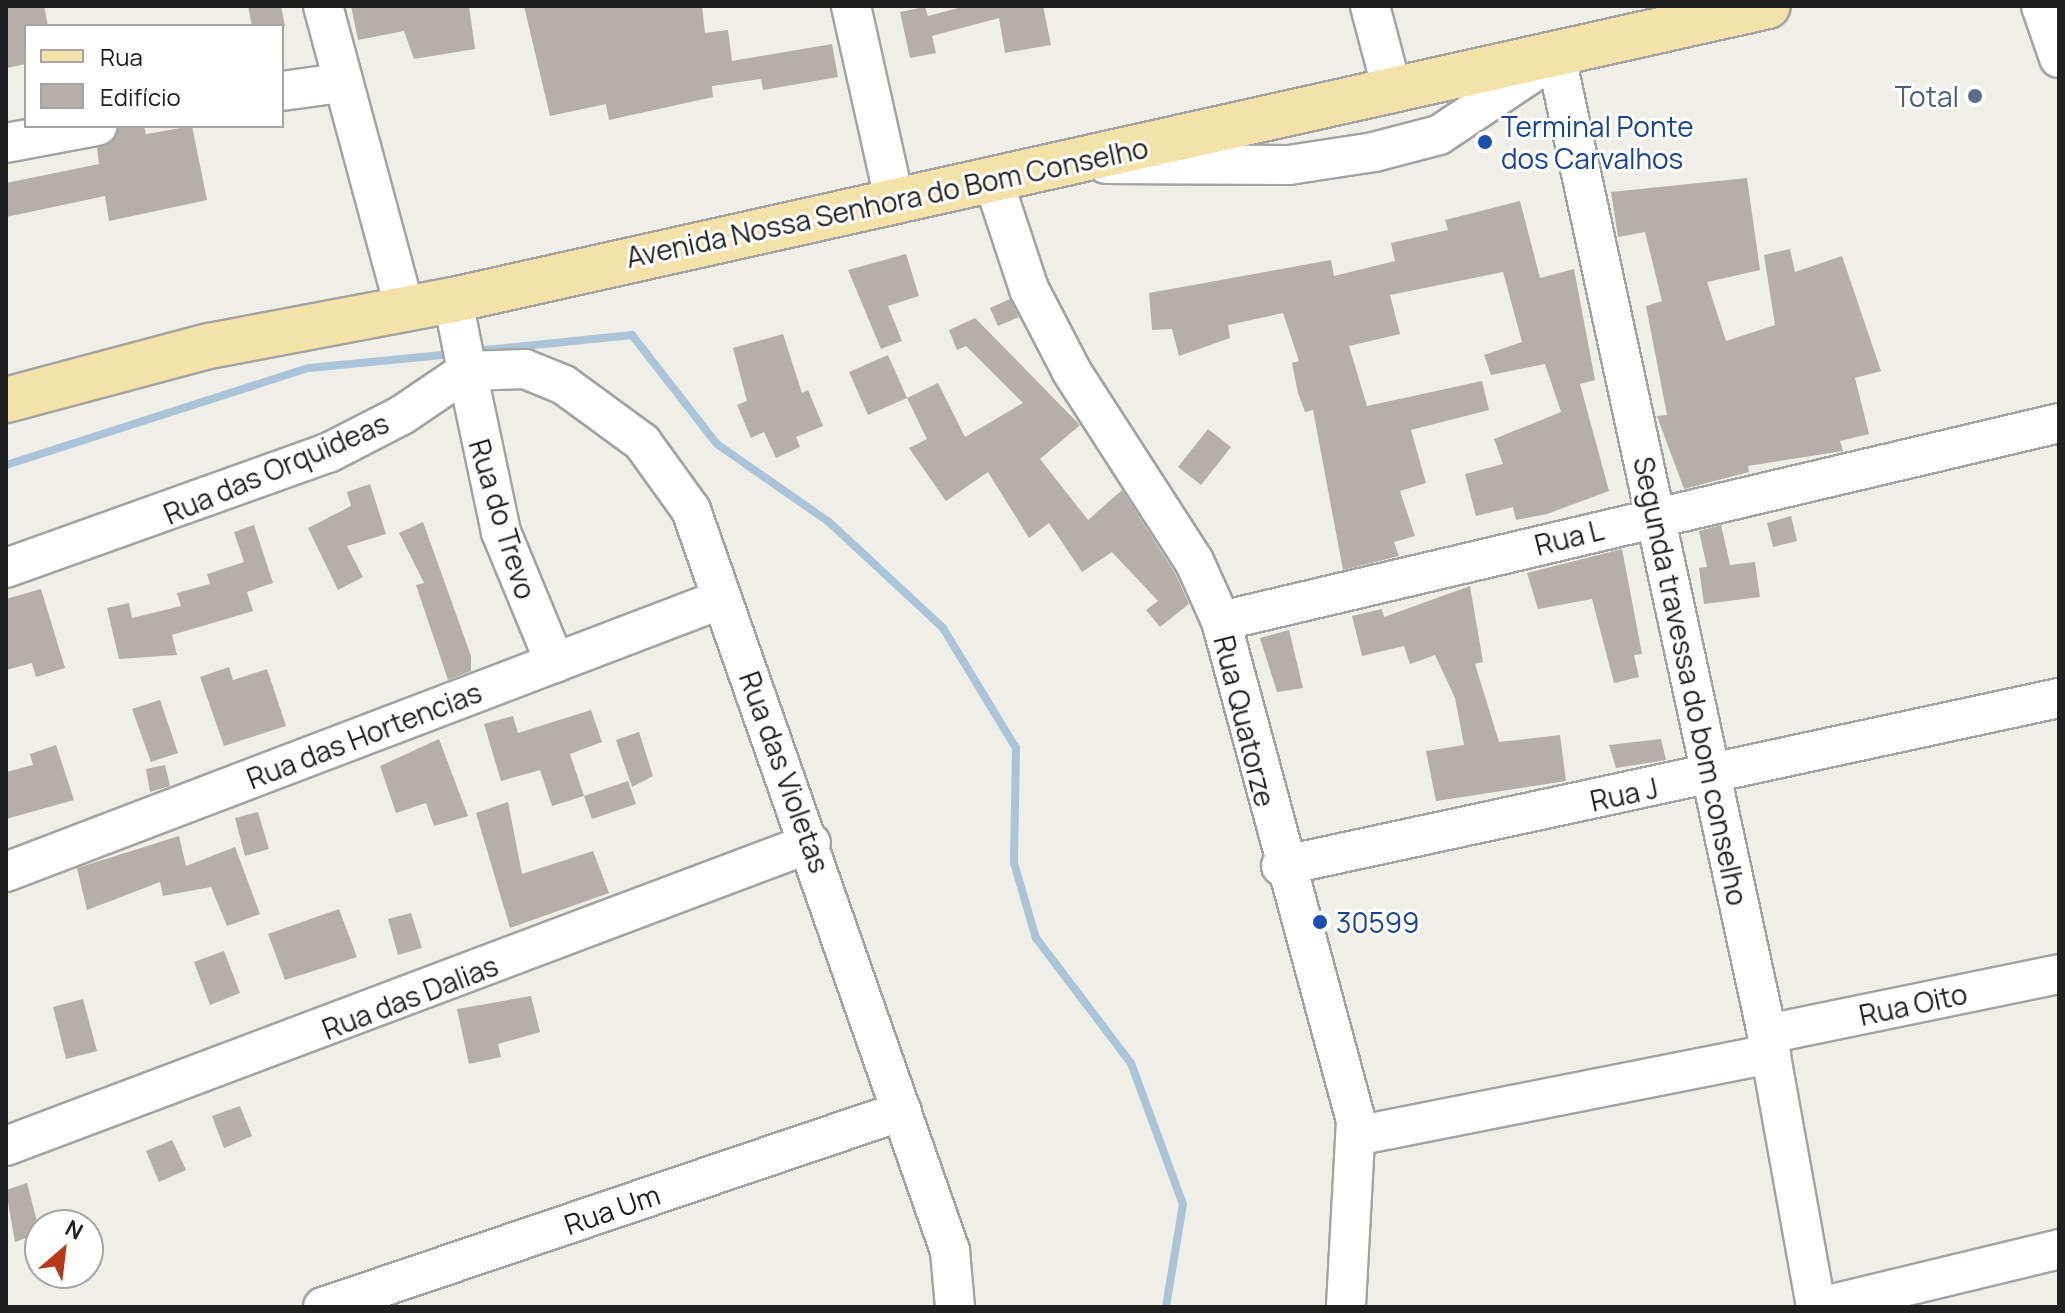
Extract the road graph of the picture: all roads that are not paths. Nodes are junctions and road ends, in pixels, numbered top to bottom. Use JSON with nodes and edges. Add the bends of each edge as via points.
{"nodes":[{"id":1,"x":323,"y":6,"type":"edge"},
{"id":2,"x":851,"y":6,"type":"edge"},
{"id":3,"x":1370,"y":6,"type":"edge"},
{"id":4,"x":1768,"y":6,"type":"edge"},
{"id":5,"x":2041,"y":6,"type":"edge"},
{"id":6,"x":1556,"y":57,"type":"junction"},
{"id":7,"x":2059,"y":58,"type":"edge"},
{"id":8,"x":340,"y":83,"type":"junction"},
{"id":9,"x":284,"y":91,"type":"edge"},
{"id":10,"x":1393,"y":93,"type":"junction"},
{"id":11,"x":86,"y":128,"type":"edge"},
{"id":12,"x":6,"y":143,"type":"edge"},
{"id":13,"x":1069,"y":163,"type":"junction"},
{"id":14,"x":993,"y":180,"type":"junction"},
{"id":15,"x":894,"y":199,"type":"junction"},
{"id":16,"x":453,"y":300,"type":"junction"},
{"id":17,"x":405,"y":310,"type":"junction"},
{"id":18,"x":467,"y":371,"type":"junction"},
{"id":19,"x":6,"y":400,"type":"edge"},
{"id":20,"x":2059,"y":423,"type":"edge"},
{"id":21,"x":1655,"y":516,"type":"junction"},
{"id":22,"x":6,"y":568,"type":"edge"},
{"id":23,"x":722,"y":599,"type":"junction"},
{"id":24,"x":1221,"y":621,"type":"junction"},
{"id":25,"x":555,"y":663,"type":"junction"},
{"id":26,"x":2059,"y":698,"type":"edge"},
{"id":27,"x":1710,"y":777,"type":"junction"},
{"id":28,"x":811,"y":843,"type":"junction"},
{"id":29,"x":1281,"y":866,"type":"junction"},
{"id":30,"x":6,"y":872,"type":"edge"},
{"id":31,"x":2059,"y":974,"type":"edge"},
{"id":32,"x":1769,"y":1044,"type":"junction"},
{"id":33,"x":902,"y":1111,"type":"junction"},
{"id":34,"x":1356,"y":1136,"type":"junction"},
{"id":35,"x":6,"y":1146,"type":"edge"},
{"id":36,"x":2059,"y":1249,"type":"edge"},
{"id":37,"x":953,"y":1306,"type":"edge"},
{"id":38,"x":323,"y":1307,"type":"edge"},
{"id":39,"x":1346,"y":1307,"type":"edge"},
{"id":40,"x":1818,"y":1307,"type":"edge"}],
"edges":[{"from":1,"to":8,"type":"street"},
{"from":2,"to":15,"type":"street"},
{"from":3,"to":10,"type":"street"},
{"from":4,"to":6,"type":"main road","name":"Avenida Nossa Senhora do Bom Conselho"},
{"from":5,"to":7,"type":"street"},
{"from":6,"to":10,"type":"main road","name":"Avenida Nossa Senhora do Bom Conselho"},
{"from":6,"to":13,"type":"street","via":[[1439,135],[1374,152],[1289,165]]},
{"from":6,"to":21,"type":"street","name":"Segunda travessa do bom conselho"},
{"from":8,"to":9,"type":"street"},
{"from":8,"to":17,"type":"street"},
{"from":10,"to":13,"type":"main road","name":"Avenida Nossa Senhora do Bom Conselho"},
{"from":11,"to":12,"type":"street"},
{"from":13,"to":14,"type":"main road","name":"Avenida Nossa Senhora do Bom Conselho"},
{"from":14,"to":15,"type":"main road","name":"Avenida Nossa Senhora do Bom Conselho"},
{"from":14,"to":24,"type":"street","name":"Rua Quatorze","via":[[1029,289],[1072,372],[1194,561]]},
{"from":15,"to":16,"type":"main road","name":"Avenida Nossa Senhora do Bom Conselho"},
{"from":16,"to":17,"type":"main road","name":"Avenida Nossa Senhora do Bom Conselho"},
{"from":16,"to":18,"type":"street"},
{"from":17,"to":19,"type":"main road","name":"Avenida Nossa Senhora do Bom Conselho","via":[[209,346]]},
{"from":18,"to":22,"type":"street","name":"Rua das Orquideas","via":[[328,453]]},
{"from":18,"to":23,"type":"street","name":"Rua das Violetas","via":[[525,369],[564,385],[642,442],[691,510]]},
{"from":18,"to":25,"type":"street","name":"Rua do Trevo","via":[[501,532]]},
{"from":20,"to":21,"type":"street","name":"Rua L"},
{"from":21,"to":24,"type":"street","name":"Rua L"},
{"from":21,"to":27,"type":"street","name":"Segunda travessa do bom conselho"},
{"from":23,"to":25,"type":"street","name":"Rua das Hortencias"},
{"from":23,"to":28,"type":"street","name":"Rua das Violetas"},
{"from":24,"to":29,"type":"street","name":"Rua Quatorze"},
{"from":25,"to":30,"type":"street","name":"Rua das Hortencias"},
{"from":26,"to":27,"type":"street","name":"Rua J"},
{"from":27,"to":29,"type":"street","name":"Rua J"},
{"from":27,"to":32,"type":"street","name":"Segunda travessa do bom conselho"},
{"from":28,"to":33,"type":"street","name":"Rua das Violetas"},
{"from":28,"to":35,"type":"street","name":"Rua das Dalias"},
{"from":29,"to":34,"type":"street","name":"Rua Quatorze","via":[[1346,1073]]},
{"from":31,"to":32,"type":"street","name":"Rua Oito"},
{"from":32,"to":34,"type":"street","name":"Rua Oito"},
{"from":32,"to":40,"type":"street","name":"Segunda travessa do bom conselho"},
{"from":33,"to":37,"type":"street","name":"Rua das Violetas","via":[[950,1251]]},
{"from":33,"to":38,"type":"street","name":"Rua Um"},
{"from":34,"to":39,"type":"street","name":"Rua Quatorze"},
{"from":36,"to":40,"type":"street"}]}
